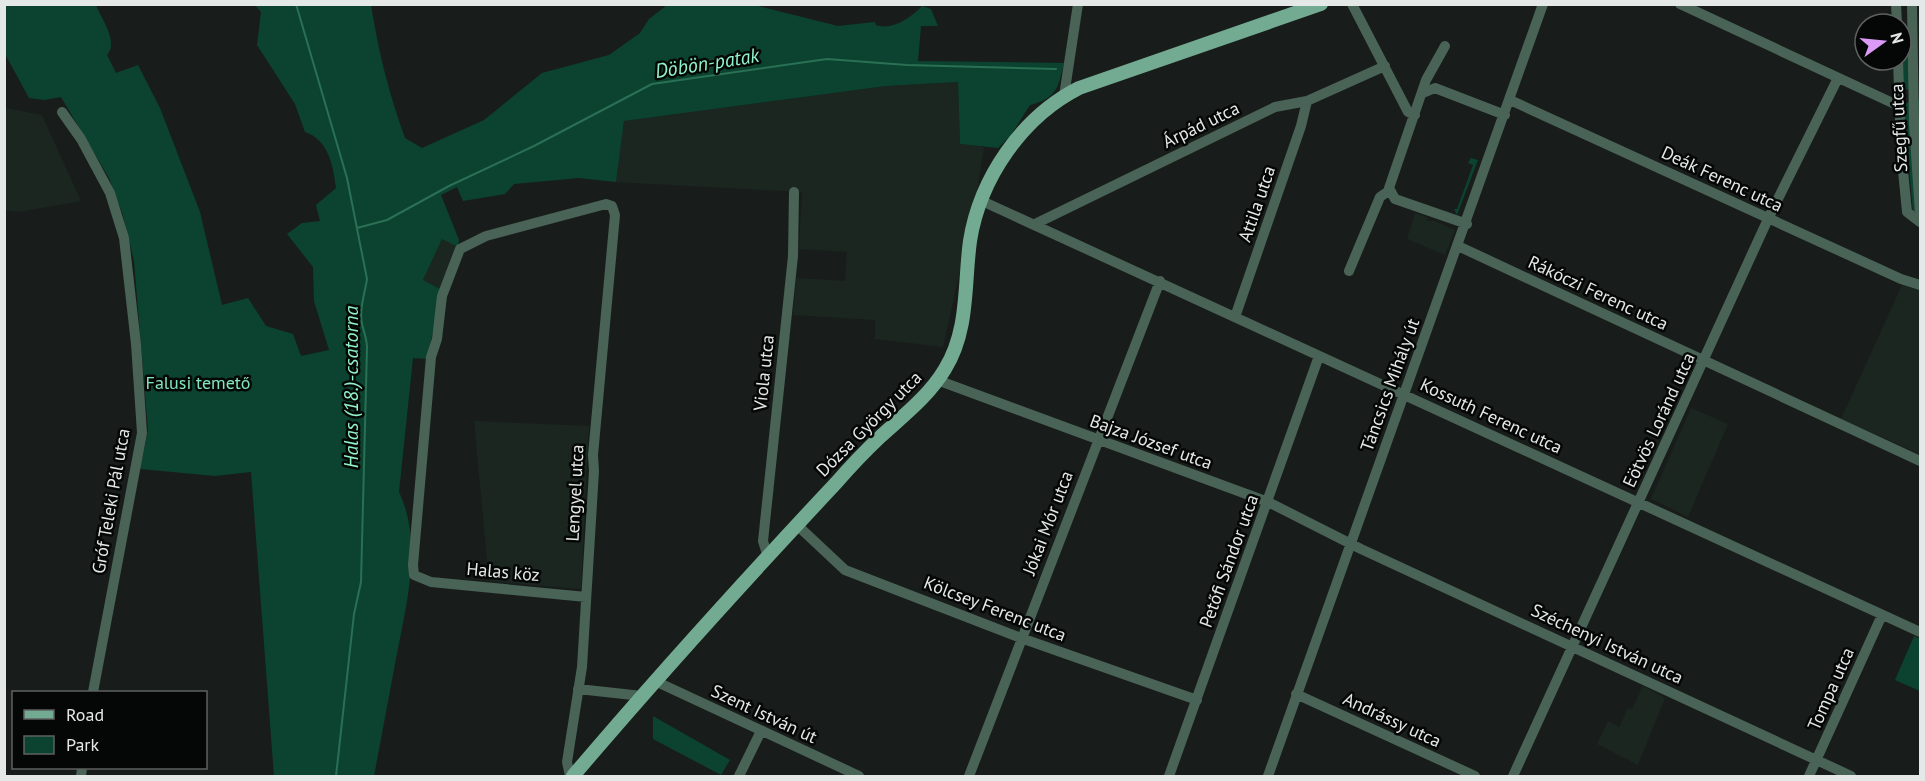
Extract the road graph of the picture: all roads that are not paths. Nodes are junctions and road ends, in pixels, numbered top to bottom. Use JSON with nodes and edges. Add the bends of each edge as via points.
{"nodes":[{"id":1,"x":1078,"y":4,"type":"edge"},
{"id":2,"x":1321,"y":4,"type":"edge"},
{"id":3,"x":1352,"y":4,"type":"edge"},
{"id":4,"x":1543,"y":4,"type":"edge"},
{"id":5,"x":1680,"y":4,"type":"edge"},
{"id":6,"x":1912,"y":4,"type":"edge"},
{"id":7,"x":1445,"y":46,"type":"dead end"},
{"id":8,"x":1384,"y":66,"type":"junction"},
{"id":9,"x":1898,"y":72,"type":"edge"},
{"id":10,"x":1838,"y":78,"type":"junction"},
{"id":11,"x":1423,"y":93,"type":"junction"},
{"id":12,"x":1064,"y":96,"type":"junction"},
{"id":13,"x":1510,"y":100,"type":"junction"},
{"id":14,"x":1307,"y":101,"type":"junction"},
{"id":15,"x":1899,"y":106,"type":"junction"},
{"id":16,"x":62,"y":112,"type":"dead end"},
{"id":17,"x":1415,"y":115,"type":"junction"},
{"id":18,"x":1505,"y":115,"type":"junction"},
{"id":19,"x":1390,"y":190,"type":"junction"},
{"id":20,"x":794,"y":192,"type":"dead end"},
{"id":21,"x":982,"y":201,"type":"junction"},
{"id":22,"x":615,"y":210,"type":"joint"},
{"id":23,"x":1920,"y":213,"type":"edge"},
{"id":24,"x":1768,"y":219,"type":"junction"},
{"id":25,"x":1920,"y":222,"type":"edge"},
{"id":26,"x":1035,"y":224,"type":"junction"},
{"id":27,"x":1467,"y":224,"type":"junction"},
{"id":28,"x":1458,"y":246,"type":"junction"},
{"id":29,"x":1349,"y":271,"type":"dead end"},
{"id":30,"x":1160,"y":281,"type":"junction"},
{"id":31,"x":1920,"y":285,"type":"edge"},
{"id":32,"x":1235,"y":317,"type":"junction"},
{"id":33,"x":1319,"y":356,"type":"junction"},
{"id":34,"x":1704,"y":361,"type":"junction"},
{"id":35,"x":937,"y":381,"type":"junction"},
{"id":36,"x":1404,"y":394,"type":"junction"},
{"id":37,"x":1098,"y":440,"type":"junction"},
{"id":38,"x":1920,"y":461,"type":"edge"},
{"id":39,"x":1268,"y":502,"type":"junction"},
{"id":40,"x":1639,"y":502,"type":"junction"},
{"id":41,"x":797,"y":525,"type":"junction"},
{"id":42,"x":1349,"y":543,"type":"junction"},
{"id":43,"x":768,"y":557,"type":"junction"},
{"id":44,"x":586,"y":597,"type":"junction"},
{"id":45,"x":1882,"y":615,"type":"junction"},
{"id":46,"x":1920,"y":632,"type":"edge"},
{"id":47,"x":1021,"y":638,"type":"junction"},
{"id":48,"x":1575,"y":646,"type":"junction"},
{"id":49,"x":655,"y":681,"type":"junction"},
{"id":50,"x":579,"y":689,"type":"junction"},
{"id":51,"x":93,"y":691,"type":"edge"},
{"id":52,"x":1296,"y":694,"type":"junction"},
{"id":53,"x":642,"y":696,"type":"junction"},
{"id":54,"x":1197,"y":700,"type":"junction"},
{"id":55,"x":761,"y":731,"type":"junction"},
{"id":56,"x":1816,"y":761,"type":"junction"},
{"id":57,"x":572,"y":777,"type":"edge"},
{"id":58,"x":739,"y":777,"type":"edge"},
{"id":59,"x":859,"y":777,"type":"edge"},
{"id":60,"x":969,"y":777,"type":"edge"},
{"id":61,"x":1169,"y":777,"type":"edge"},
{"id":62,"x":1268,"y":777,"type":"edge"},
{"id":63,"x":1475,"y":777,"type":"edge"},
{"id":64,"x":1513,"y":777,"type":"edge"},
{"id":65,"x":1809,"y":777,"type":"edge"},
{"id":66,"x":1851,"y":777,"type":"edge"}],
"edges":[{"from":1,"to":12,"type":"street"},
{"from":2,"to":12,"type":"main road","name":"Dózsa György utca"},
{"from":3,"to":8,"type":"street"},
{"from":4,"to":13,"type":"street","name":"Táncsics Mihály út"},
{"from":5,"to":10,"type":"street"},
{"from":6,"to":23,"type":"street","name":"Szegfű utca"},
{"from":7,"to":11,"type":"street"},
{"from":8,"to":14,"type":"street","name":"Árpád utca"},
{"from":8,"to":17,"type":"street","via":[[1408,112]]},
{"from":9,"to":15,"type":"street","name":"Szegfű utca"},
{"from":10,"to":15,"type":"street"},
{"from":10,"to":24,"type":"street","name":"Eötvös Loránd utca"},
{"from":11,"to":17,"type":"street"},
{"from":11,"to":18,"type":"street","via":[[1435,88]]},
{"from":12,"to":21,"type":"main road","name":"Dózsa György utca","via":[[1029,124],[1003,160]]},
{"from":13,"to":18,"type":"street","name":"Táncsics Mihály út"},
{"from":13,"to":24,"type":"street","name":"Deák Ferenc utca"},
{"from":14,"to":26,"type":"street","name":"Árpád utca","via":[[1275,107]]},
{"from":14,"to":32,"type":"street","name":"Attila utca"},
{"from":15,"to":25,"type":"street","name":"Szegfű utca","via":[[1907,212]]},
{"from":16,"to":51,"type":"street","name":"Gróf Teleki Pál utca","via":[[110,193],[124,238],[142,434]]},
{"from":17,"to":19,"type":"street"},
{"from":18,"to":27,"type":"street","name":"Táncsics Mihály út"},
{"from":19,"to":27,"type":"street","via":[[1395,199]]},
{"from":19,"to":29,"type":"street","via":[[1380,197]]},
{"from":20,"to":43,"type":"street","name":"Viola utca","via":[[793,256],[763,542]]},
{"from":21,"to":26,"type":"street","name":"Kossuth Ferenc utca"},
{"from":21,"to":35,"type":"main road","name":"Dózsa György utca","via":[[970,241],[959,339]]},
{"from":22,"to":44,"type":"street","name":"Lengyel utca","via":[[593,454]]},
{"from":22,"to":44,"type":"street","name":"Halas köz","via":[[606,204],[595,206],[486,236],[460,249],[442,296],[429,376],[413,565],[414,575],[431,582]]},
{"from":24,"to":31,"type":"street","name":"Deák Ferenc utca"},
{"from":24,"to":34,"type":"street","name":"Eötvös Loránd utca"},
{"from":26,"to":30,"type":"street","name":"Kossuth Ferenc utca"},
{"from":27,"to":28,"type":"street","name":"Táncsics Mihály út"},
{"from":28,"to":34,"type":"street","name":"Rákóczi Ferenc utca"},
{"from":28,"to":36,"type":"street","name":"Táncsics Mihály út"},
{"from":30,"to":32,"type":"street","name":"Kossuth Ferenc utca"},
{"from":30,"to":37,"type":"street","name":"Jókai Mór utca"},
{"from":32,"to":33,"type":"street","name":"Kossuth Ferenc utca"},
{"from":33,"to":36,"type":"street","name":"Kossuth Ferenc utca"},
{"from":33,"to":39,"type":"street","name":"Petőfi Sándor utca"},
{"from":34,"to":38,"type":"street","name":"Rákóczi Ferenc utca"},
{"from":34,"to":40,"type":"street","name":"Eötvös Loránd utca"},
{"from":35,"to":37,"type":"street","name":"Bajza József utca"},
{"from":35,"to":41,"type":"main road","name":"Dózsa György utca"},
{"from":36,"to":40,"type":"street","name":"Kossuth Ferenc utca"},
{"from":36,"to":42,"type":"street","name":"Táncsics Mihály út"},
{"from":37,"to":39,"type":"street","name":"Bajza József utca"},
{"from":37,"to":47,"type":"street","name":"Jókai Mór utca"},
{"from":39,"to":42,"type":"street","name":"Bajza József utca"},
{"from":39,"to":54,"type":"street","name":"Petőfi Sándor utca"},
{"from":40,"to":45,"type":"street","name":"Kossuth Ferenc utca"},
{"from":40,"to":48,"type":"street","name":"Eötvös Loránd utca"},
{"from":41,"to":43,"type":"main road","name":"Dózsa György utca"},
{"from":41,"to":47,"type":"street","name":"Kölcsey Ferenc utca","via":[[845,570]]},
{"from":42,"to":48,"type":"street","name":"Széchenyi István utca"},
{"from":42,"to":52,"type":"street","name":"Táncsics Mihály út"},
{"from":43,"to":49,"type":"main road","name":"Dózsa György utca"},
{"from":44,"to":50,"type":"street","name":"Lengyel utca"},
{"from":45,"to":46,"type":"street","name":"Kossuth Ferenc utca"},
{"from":45,"to":56,"type":"street","name":"Tompa utca"},
{"from":47,"to":54,"type":"street","name":"Kölcsey Ferenc utca"},
{"from":47,"to":60,"type":"street","name":"Jókai Mór utca"},
{"from":48,"to":56,"type":"street","name":"Széchenyi István utca"},
{"from":48,"to":64,"type":"street","name":"Eötvös Loránd utca"},
{"from":49,"to":53,"type":"main road","name":"Dózsa György utca"},
{"from":49,"to":55,"type":"street","name":"Szent István út"},
{"from":50,"to":53,"type":"street"},
{"from":50,"to":57,"type":"street","name":"Lengyel utca","via":[[567,762]]},
{"from":52,"to":62,"type":"street","name":"Táncsics Mihály út"},
{"from":52,"to":63,"type":"street","name":"Andrássy utca"},
{"from":53,"to":57,"type":"main road","name":"Dózsa György utca"},
{"from":54,"to":61,"type":"street","name":"Petőfi Sándor utca"},
{"from":55,"to":58,"type":"street"},
{"from":55,"to":59,"type":"street","name":"Szent István út"},
{"from":56,"to":65,"type":"street","name":"Tompa utca"},
{"from":56,"to":66,"type":"street","name":"Széchenyi István utca"}]}
